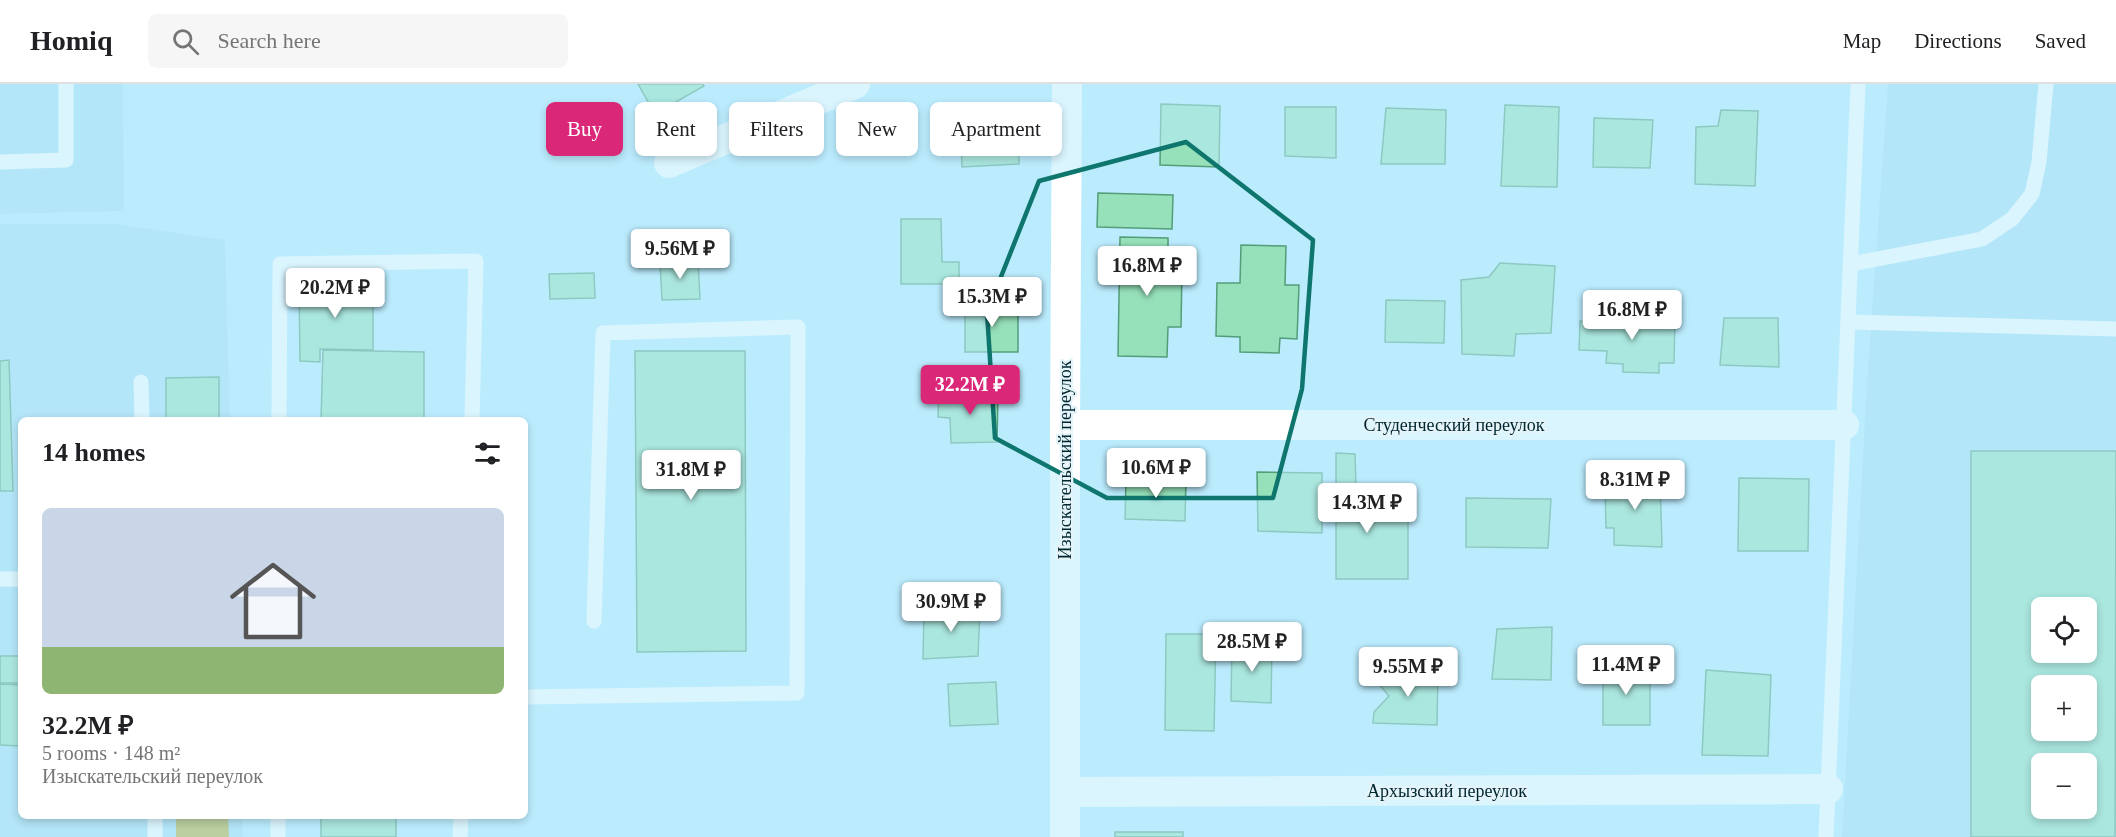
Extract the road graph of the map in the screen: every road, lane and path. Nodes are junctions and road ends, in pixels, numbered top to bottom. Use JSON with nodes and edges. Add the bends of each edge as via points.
{"nodes":[{"id":1,"x":66,"y":84,"type":"edge"},
{"id":2,"x":855,"y":84,"type":"edge"},
{"id":3,"x":1067,"y":84,"type":"edge"},
{"id":4,"x":1858,"y":84,"type":"edge"},
{"id":5,"x":2046,"y":84,"type":"edge"},
{"id":6,"x":0,"y":162,"type":"edge"},
{"id":7,"x":669,"y":163,"type":"dead end"},
{"id":8,"x":1851,"y":264,"type":"junction"},
{"id":9,"x":1848,"y":322,"type":"junction"},
{"id":10,"x":2116,"y":329,"type":"edge"},
{"id":11,"x":141,"y":382,"type":"dead end"},
{"id":12,"x":142,"y":417,"type":"edge"},
{"id":13,"x":279,"y":417,"type":"edge"},
{"id":14,"x":472,"y":417,"type":"edge"},
{"id":15,"x":1065,"y":424,"type":"junction"},
{"id":16,"x":1844,"y":425,"type":"junction"},
{"id":17,"x":0,"y":579,"type":"edge"},
{"id":18,"x":18,"y":579,"type":"edge"},
{"id":19,"x":594,"y":621,"type":"dead end"},
{"id":20,"x":528,"y":697,"type":"edge"},
{"id":21,"x":1828,"y":789,"type":"junction"},
{"id":22,"x":1065,"y":792,"type":"junction"},
{"id":23,"x":155,"y":819,"type":"edge"},
{"id":24,"x":278,"y":819,"type":"edge"},
{"id":25,"x":461,"y":819,"type":"edge"},
{"id":26,"x":155,"y":837,"type":"edge"},
{"id":27,"x":278,"y":837,"type":"edge"},
{"id":28,"x":460,"y":837,"type":"edge"},
{"id":29,"x":1065,"y":837,"type":"edge"},
{"id":30,"x":1826,"y":837,"type":"edge"}],
"edges":[{"from":1,"to":6,"type":"lane","via":[[66,160]]},
{"from":2,"to":7,"type":"street"},
{"from":3,"to":15,"type":"street","name":"Изыскательский переулок"},
{"from":4,"to":8,"type":"lane"},
{"from":5,"to":8,"type":"lane","via":[[2032,194],[2012,219],[1982,239]]},
{"from":8,"to":9,"type":"lane"},
{"from":9,"to":10,"type":"lane"},
{"from":9,"to":16,"type":"lane"},
{"from":11,"to":12,"type":"lane"},
{"from":13,"to":14,"type":"lane","via":[[280,264],[476,261]]},
{"from":15,"to":16,"type":"street","name":"Студенческий переулок"},
{"from":15,"to":22,"type":"street","name":"Изыскательский переулок"},
{"from":16,"to":21,"type":"lane"},
{"from":17,"to":18,"type":"lane"},
{"from":19,"to":20,"type":"lane","via":[[603,333],[798,327],[797,693]]},
{"from":21,"to":22,"type":"street","name":"Архызский переулок"},
{"from":21,"to":30,"type":"lane"},
{"from":22,"to":29,"type":"street","name":"Изыскательский переулок"},
{"from":23,"to":26,"type":"lane"},
{"from":24,"to":27,"type":"lane"},
{"from":25,"to":28,"type":"lane"}]}
